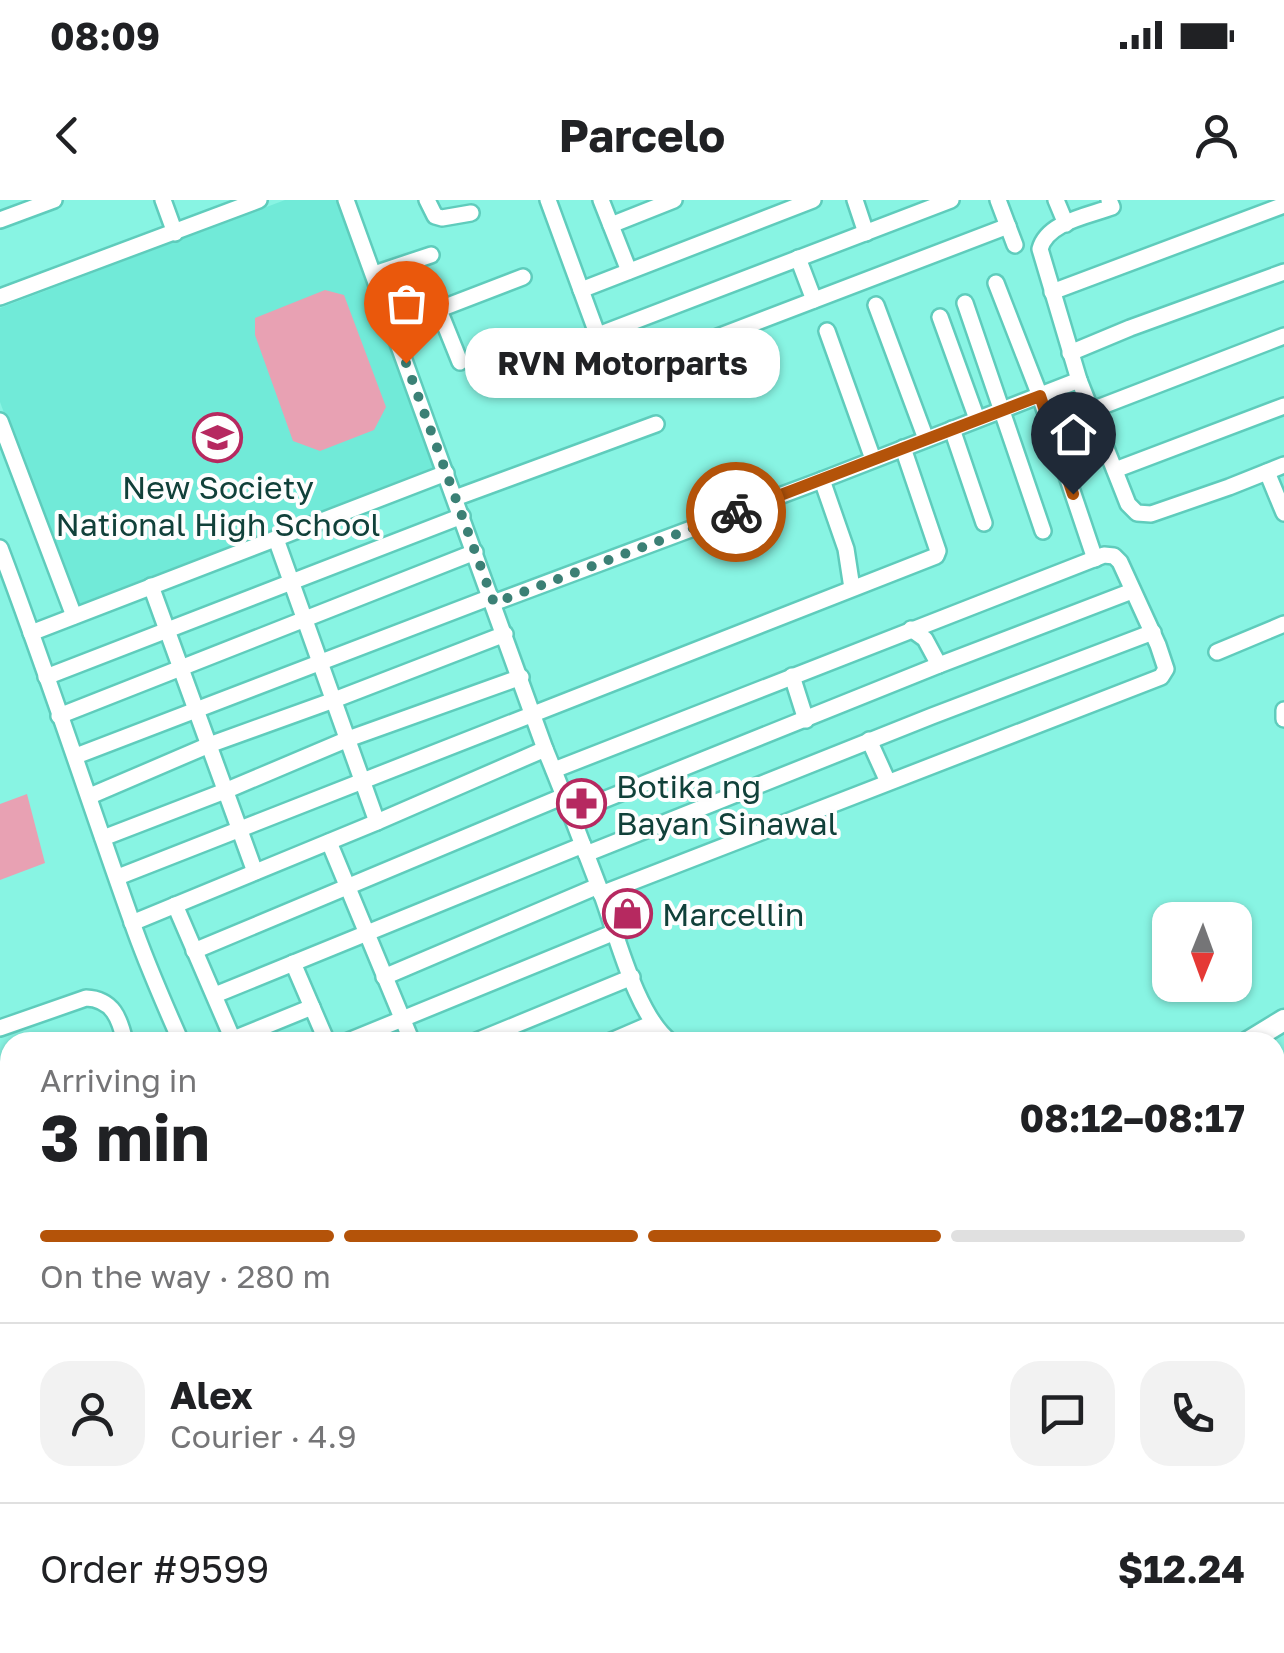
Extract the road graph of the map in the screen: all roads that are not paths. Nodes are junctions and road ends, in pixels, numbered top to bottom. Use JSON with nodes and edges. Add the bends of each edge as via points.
{"nodes":[{"id":1,"x":54,"y":200,"type":"edge"},
{"id":2,"x":162,"y":200,"type":"edge"},
{"id":3,"x":259,"y":200,"type":"edge"},
{"id":4,"x":346,"y":200,"type":"edge"},
{"id":5,"x":428,"y":200,"type":"edge"},
{"id":6,"x":548,"y":200,"type":"edge"},
{"id":7,"x":601,"y":200,"type":"edge"},
{"id":8,"x":674,"y":200,"type":"edge"},
{"id":9,"x":813,"y":200,"type":"edge"},
{"id":10,"x":855,"y":200,"type":"edge"},
{"id":11,"x":950,"y":200,"type":"edge"},
{"id":12,"x":998,"y":200,"type":"edge"},
{"id":13,"x":1056,"y":200,"type":"edge"},
{"id":14,"x":1130,"y":200,"type":"edge"},
{"id":15,"x":1110,"y":204,"type":"edge"},
{"id":16,"x":1284,"y":205,"type":"edge"},
{"id":17,"x":471,"y":213,"type":"dead end"},
{"id":18,"x":0,"y":220,"type":"edge"},
{"id":19,"x":1066,"y":224,"type":"junction"},
{"id":20,"x":611,"y":225,"type":"junction"},
{"id":21,"x":1008,"y":226,"type":"junction"},
{"id":22,"x":866,"y":232,"type":"junction"},
{"id":23,"x":174,"y":233,"type":"junction"},
{"id":24,"x":1014,"y":244,"type":"dead end"},
{"id":25,"x":431,"y":255,"type":"dead end"},
{"id":26,"x":798,"y":258,"type":"junction"},
{"id":27,"x":629,"y":271,"type":"junction"},
{"id":28,"x":1284,"y":272,"type":"edge"},
{"id":29,"x":374,"y":274,"type":"junction"},
{"id":30,"x":524,"y":277,"type":"dead end"},
{"id":31,"x":996,"y":282,"type":"dead end"},
{"id":32,"x":581,"y":290,"type":"junction"},
{"id":33,"x":2,"y":291,"type":"edge"},
{"id":34,"x":1052,"y":292,"type":"junction"},
{"id":35,"x":814,"y":300,"type":"junction"},
{"id":36,"x":965,"y":303,"type":"dead end"},
{"id":37,"x":876,"y":305,"type":"dead end"},
{"id":38,"x":439,"y":310,"type":"junction"},
{"id":39,"x":940,"y":317,"type":"dead end"},
{"id":40,"x":393,"y":326,"type":"junction"},
{"id":41,"x":828,"y":331,"type":"dead end"},
{"id":42,"x":598,"y":335,"type":"junction"},
{"id":43,"x":1284,"y":336,"type":"edge"},
{"id":44,"x":1070,"y":353,"type":"junction"},
{"id":45,"x":460,"y":362,"type":"dead end"},
{"id":46,"x":1079,"y":380,"type":"junction"},
{"id":47,"x":1040,"y":396,"type":"junction"},
{"id":48,"x":1284,"y":406,"type":"edge"},
{"id":49,"x":1001,"y":410,"type":"junction"},
{"id":50,"x":1092,"y":410,"type":"junction"},
{"id":51,"x":977,"y":419,"type":"junction"},
{"id":52,"x":0,"y":421,"type":"edge"},
{"id":53,"x":656,"y":424,"type":"dead end"},
{"id":54,"x":952,"y":429,"type":"junction"},
{"id":55,"x":926,"y":439,"type":"junction"},
{"id":56,"x":903,"y":448,"type":"junction"},
{"id":57,"x":873,"y":459,"type":"junction"},
{"id":58,"x":1284,"y":465,"type":"edge"},
{"id":59,"x":1116,"y":470,"type":"junction"},
{"id":60,"x":1267,"y":472,"type":"junction"},
{"id":61,"x":446,"y":473,"type":"junction"},
{"id":62,"x":822,"y":480,"type":"junction"},
{"id":63,"x":455,"y":498,"type":"junction"},
{"id":64,"x":1284,"y":513,"type":"edge"},
{"id":65,"x":462,"y":516,"type":"junction"},
{"id":66,"x":984,"y":523,"type":"dead end"},
{"id":67,"x":1044,"y":531,"type":"dead end"},
{"id":68,"x":276,"y":539,"type":"junction"},
{"id":69,"x":0,"y":548,"type":"edge"},
{"id":70,"x":475,"y":552,"type":"junction"},
{"id":71,"x":1094,"y":559,"type":"junction"},
{"id":72,"x":292,"y":582,"type":"junction"},
{"id":73,"x":151,"y":586,"type":"junction"},
{"id":74,"x":852,"y":588,"type":"junction"},
{"id":75,"x":1132,"y":590,"type":"junction"},
{"id":76,"x":492,"y":600,"type":"junction"},
{"id":77,"x":74,"y":616,"type":"junction"},
{"id":78,"x":305,"y":619,"type":"junction"},
{"id":79,"x":1284,"y":624,"type":"edge"},
{"id":80,"x":911,"y":629,"type":"junction"},
{"id":81,"x":167,"y":630,"type":"junction"},
{"id":82,"x":1153,"y":632,"type":"junction"},
{"id":83,"x":30,"y":633,"type":"junction"},
{"id":84,"x":505,"y":634,"type":"junction"},
{"id":85,"x":1217,"y":652,"type":"dead end"},
{"id":86,"x":321,"y":663,"type":"junction"},
{"id":87,"x":939,"y":664,"type":"junction"},
{"id":88,"x":181,"y":668,"type":"junction"},
{"id":89,"x":792,"y":676,"type":"junction"},
{"id":90,"x":46,"y":677,"type":"junction"},
{"id":91,"x":520,"y":677,"type":"junction"},
{"id":92,"x":334,"y":700,"type":"junction"},
{"id":93,"x":1284,"y":710,"type":"edge"},
{"id":94,"x":196,"y":711,"type":"junction"},
{"id":95,"x":532,"y":712,"type":"junction"},
{"id":96,"x":60,"y":716,"type":"junction"},
{"id":97,"x":1284,"y":719,"type":"edge"},
{"id":98,"x":806,"y":720,"type":"junction"},
{"id":99,"x":348,"y":740,"type":"junction"},
{"id":100,"x":868,"y":740,"type":"junction"},
{"id":101,"x":209,"y":745,"type":"junction"},
{"id":102,"x":545,"y":749,"type":"junction"},
{"id":103,"x":76,"y":756,"type":"junction"},
{"id":104,"x":554,"y":770,"type":"junction"},
{"id":105,"x":362,"y":781,"type":"junction"},
{"id":106,"x":888,"y":782,"type":"junction"},
{"id":107,"x":225,"y":791,"type":"junction"},
{"id":108,"x":90,"y":796,"type":"junction"},
{"id":109,"x":564,"y":796,"type":"junction"},
{"id":110,"x":571,"y":812,"type":"junction"},
{"id":111,"x":377,"y":822,"type":"junction"},
{"id":112,"x":239,"y":830,"type":"junction"},
{"id":113,"x":103,"y":838,"type":"junction"},
{"id":114,"x":329,"y":842,"type":"junction"},
{"id":115,"x":585,"y":850,"type":"junction"},
{"id":116,"x":255,"y":872,"type":"junction"},
{"id":117,"x":118,"y":877,"type":"junction"},
{"id":118,"x":347,"y":887,"type":"junction"},
{"id":119,"x":599,"y":890,"type":"junction"},
{"id":120,"x":175,"y":905,"type":"junction"},
{"id":121,"x":132,"y":923,"type":"junction"},
{"id":122,"x":614,"y":932,"type":"junction"},
{"id":123,"x":367,"y":934,"type":"junction"},
{"id":124,"x":194,"y":951,"type":"junction"},
{"id":125,"x":293,"y":964,"type":"junction"},
{"id":126,"x":384,"y":977,"type":"junction"},
{"id":127,"x":632,"y":977,"type":"junction"},
{"id":128,"x":215,"y":996,"type":"junction"},
{"id":129,"x":312,"y":1007,"type":"junction"},
{"id":130,"x":402,"y":1019,"type":"junction"},
{"id":131,"x":653,"y":1023,"type":"junction"},
{"id":132,"x":0,"y":1028,"type":"edge"},
{"id":133,"x":123,"y":1032,"type":"edge"},
{"id":134,"x":176,"y":1032,"type":"edge"},
{"id":135,"x":228,"y":1032,"type":"edge"},
{"id":136,"x":252,"y":1032,"type":"edge"},
{"id":137,"x":323,"y":1032,"type":"edge"},
{"id":138,"x":370,"y":1032,"type":"edge"},
{"id":139,"x":408,"y":1032,"type":"edge"},
{"id":140,"x":498,"y":1032,"type":"edge"},
{"id":141,"x":632,"y":1032,"type":"edge"},
{"id":142,"x":660,"y":1032,"type":"edge"}],
"edges":[{"from":1,"to":18,"type":"street"},
{"from":2,"to":23,"type":"street"},
{"from":3,"to":23,"type":"street"},
{"from":4,"to":29,"type":"street"},
{"from":5,"to":17,"type":"street","via":[[435,216]]},
{"from":6,"to":32,"type":"street"},
{"from":7,"to":20,"type":"street"},
{"from":8,"to":20,"type":"street"},
{"from":9,"to":27,"type":"street"},
{"from":10,"to":22,"type":"street"},
{"from":11,"to":22,"type":"street"},
{"from":12,"to":21,"type":"street"},
{"from":13,"to":19,"type":"street"},
{"from":14,"to":15,"type":"street"},
{"from":15,"to":19,"type":"street"},
{"from":16,"to":34,"type":"street"},
{"from":19,"to":34,"type":"street","via":[[1043,238],[1040,249]]},
{"from":20,"to":27,"type":"street"},
{"from":21,"to":24,"type":"street"},
{"from":21,"to":35,"type":"street"},
{"from":22,"to":26,"type":"street"},
{"from":23,"to":33,"type":"street"},
{"from":25,"to":29,"type":"street"},
{"from":26,"to":35,"type":"street"},
{"from":26,"to":42,"type":"street"},
{"from":27,"to":32,"type":"street"},
{"from":28,"to":44,"type":"street"},
{"from":29,"to":40,"type":"street"},
{"from":30,"to":38,"type":"street"},
{"from":31,"to":47,"type":"street"},
{"from":32,"to":42,"type":"street"},
{"from":34,"to":44,"type":"street"},
{"from":35,"to":42,"type":"street","via":[[614,377]]},
{"from":36,"to":49,"type":"street"},
{"from":37,"to":55,"type":"street"},
{"from":38,"to":40,"type":"street"},
{"from":38,"to":45,"type":"street"},
{"from":39,"to":51,"type":"street"},
{"from":40,"to":61,"type":"street"},
{"from":41,"to":57,"type":"street"},
{"from":43,"to":50,"type":"street"},
{"from":44,"to":46,"type":"street"},
{"from":46,"to":47,"type":"street"},
{"from":46,"to":50,"type":"street"},
{"from":47,"to":49,"type":"street"},
{"from":47,"to":71,"type":"street"},
{"from":48,"to":59,"type":"street"},
{"from":49,"to":51,"type":"street"},
{"from":49,"to":67,"type":"street"},
{"from":50,"to":59,"type":"street"},
{"from":51,"to":54,"type":"street"},
{"from":52,"to":77,"type":"street"},
{"from":53,"to":63,"type":"street"},
{"from":54,"to":55,"type":"street"},
{"from":54,"to":66,"type":"street"},
{"from":55,"to":56,"type":"street"},
{"from":56,"to":57,"type":"street"},
{"from":56,"to":74,"type":"street","via":[[938,554]]},
{"from":57,"to":62,"type":"street"},
{"from":58,"to":60,"type":"street"},
{"from":59,"to":60,"type":"street","via":[[1128,504],[1143,514]]},
{"from":60,"to":64,"type":"street"},
{"from":61,"to":63,"type":"street"},
{"from":61,"to":68,"type":"street"},
{"from":62,"to":74,"type":"street"},
{"from":62,"to":76,"type":"street"},
{"from":63,"to":65,"type":"street"},
{"from":65,"to":70,"type":"street"},
{"from":65,"to":72,"type":"street"},
{"from":68,"to":72,"type":"street"},
{"from":68,"to":73,"type":"street"},
{"from":69,"to":83,"type":"street"},
{"from":70,"to":76,"type":"street"},
{"from":70,"to":78,"type":"street"},
{"from":71,"to":75,"type":"street","via":[[1116,558]]},
{"from":71,"to":80,"type":"street"},
{"from":72,"to":78,"type":"street"},
{"from":72,"to":81,"type":"street"},
{"from":73,"to":77,"type":"street"},
{"from":73,"to":81,"type":"street"},
{"from":74,"to":95,"type":"street"},
{"from":75,"to":82,"type":"street"},
{"from":75,"to":87,"type":"street"},
{"from":76,"to":84,"type":"street"},
{"from":76,"to":86,"type":"street"},
{"from":77,"to":83,"type":"street"},
{"from":78,"to":86,"type":"street"},
{"from":78,"to":88,"type":"street"},
{"from":79,"to":85,"type":"street"},
{"from":80,"to":87,"type":"street"},
{"from":80,"to":89,"type":"street"},
{"from":81,"to":88,"type":"street"},
{"from":81,"to":90,"type":"street"},
{"from":82,"to":100,"type":"street"},
{"from":82,"to":106,"type":"street","via":[[1166,666],[1161,677]]},
{"from":83,"to":90,"type":"street"},
{"from":84,"to":91,"type":"street"},
{"from":84,"to":92,"type":"street"},
{"from":86,"to":92,"type":"street"},
{"from":86,"to":94,"type":"street"},
{"from":87,"to":98,"type":"street"},
{"from":88,"to":94,"type":"street"},
{"from":88,"to":96,"type":"street"},
{"from":89,"to":98,"type":"street"},
{"from":89,"to":104,"type":"street"},
{"from":90,"to":96,"type":"street"},
{"from":91,"to":95,"type":"street"},
{"from":91,"to":99,"type":"street"},
{"from":92,"to":99,"type":"street"},
{"from":92,"to":101,"type":"street"},
{"from":93,"to":97,"type":"street"},
{"from":94,"to":101,"type":"street"},
{"from":94,"to":103,"type":"street"},
{"from":95,"to":102,"type":"street"},
{"from":95,"to":105,"type":"street"},
{"from":96,"to":103,"type":"street"},
{"from":98,"to":110,"type":"street"},
{"from":99,"to":105,"type":"street"},
{"from":99,"to":107,"type":"street"},
{"from":100,"to":106,"type":"street"},
{"from":100,"to":115,"type":"street"},
{"from":101,"to":107,"type":"street"},
{"from":101,"to":108,"type":"street"},
{"from":102,"to":104,"type":"street"},
{"from":102,"to":111,"type":"street"},
{"from":103,"to":108,"type":"street"},
{"from":104,"to":109,"type":"street"},
{"from":105,"to":111,"type":"street"},
{"from":105,"to":112,"type":"street"},
{"from":106,"to":119,"type":"street"},
{"from":107,"to":112,"type":"street"},
{"from":107,"to":113,"type":"street"},
{"from":108,"to":113,"type":"street"},
{"from":109,"to":110,"type":"street"},
{"from":109,"to":118,"type":"street"},
{"from":110,"to":115,"type":"street"},
{"from":111,"to":114,"type":"street"},
{"from":112,"to":116,"type":"street"},
{"from":112,"to":117,"type":"street"},
{"from":113,"to":117,"type":"street"},
{"from":114,"to":116,"type":"street"},
{"from":114,"to":118,"type":"street"},
{"from":115,"to":119,"type":"street"},
{"from":115,"to":123,"type":"street"},
{"from":116,"to":120,"type":"street"},
{"from":117,"to":121,"type":"street"},
{"from":118,"to":123,"type":"street"},
{"from":118,"to":124,"type":"street"},
{"from":119,"to":122,"type":"street"},
{"from":119,"to":126,"type":"street"},
{"from":120,"to":121,"type":"street"},
{"from":120,"to":124,"type":"street"},
{"from":121,"to":134,"type":"street"},
{"from":122,"to":127,"type":"street"},
{"from":122,"to":130,"type":"street"},
{"from":123,"to":125,"type":"street"},
{"from":123,"to":126,"type":"street"},
{"from":124,"to":128,"type":"street"},
{"from":125,"to":128,"type":"street"},
{"from":125,"to":129,"type":"street"},
{"from":126,"to":130,"type":"street"},
{"from":127,"to":131,"type":"street"},
{"from":127,"to":140,"type":"street"},
{"from":128,"to":135,"type":"street"},
{"from":129,"to":136,"type":"street"},
{"from":129,"to":137,"type":"street"},
{"from":130,"to":138,"type":"street"},
{"from":130,"to":139,"type":"street"},
{"from":131,"to":141,"type":"street"},
{"from":131,"to":142,"type":"street"},
{"from":132,"to":133,"type":"street","via":[[94,998],[112,1010]]}]}
